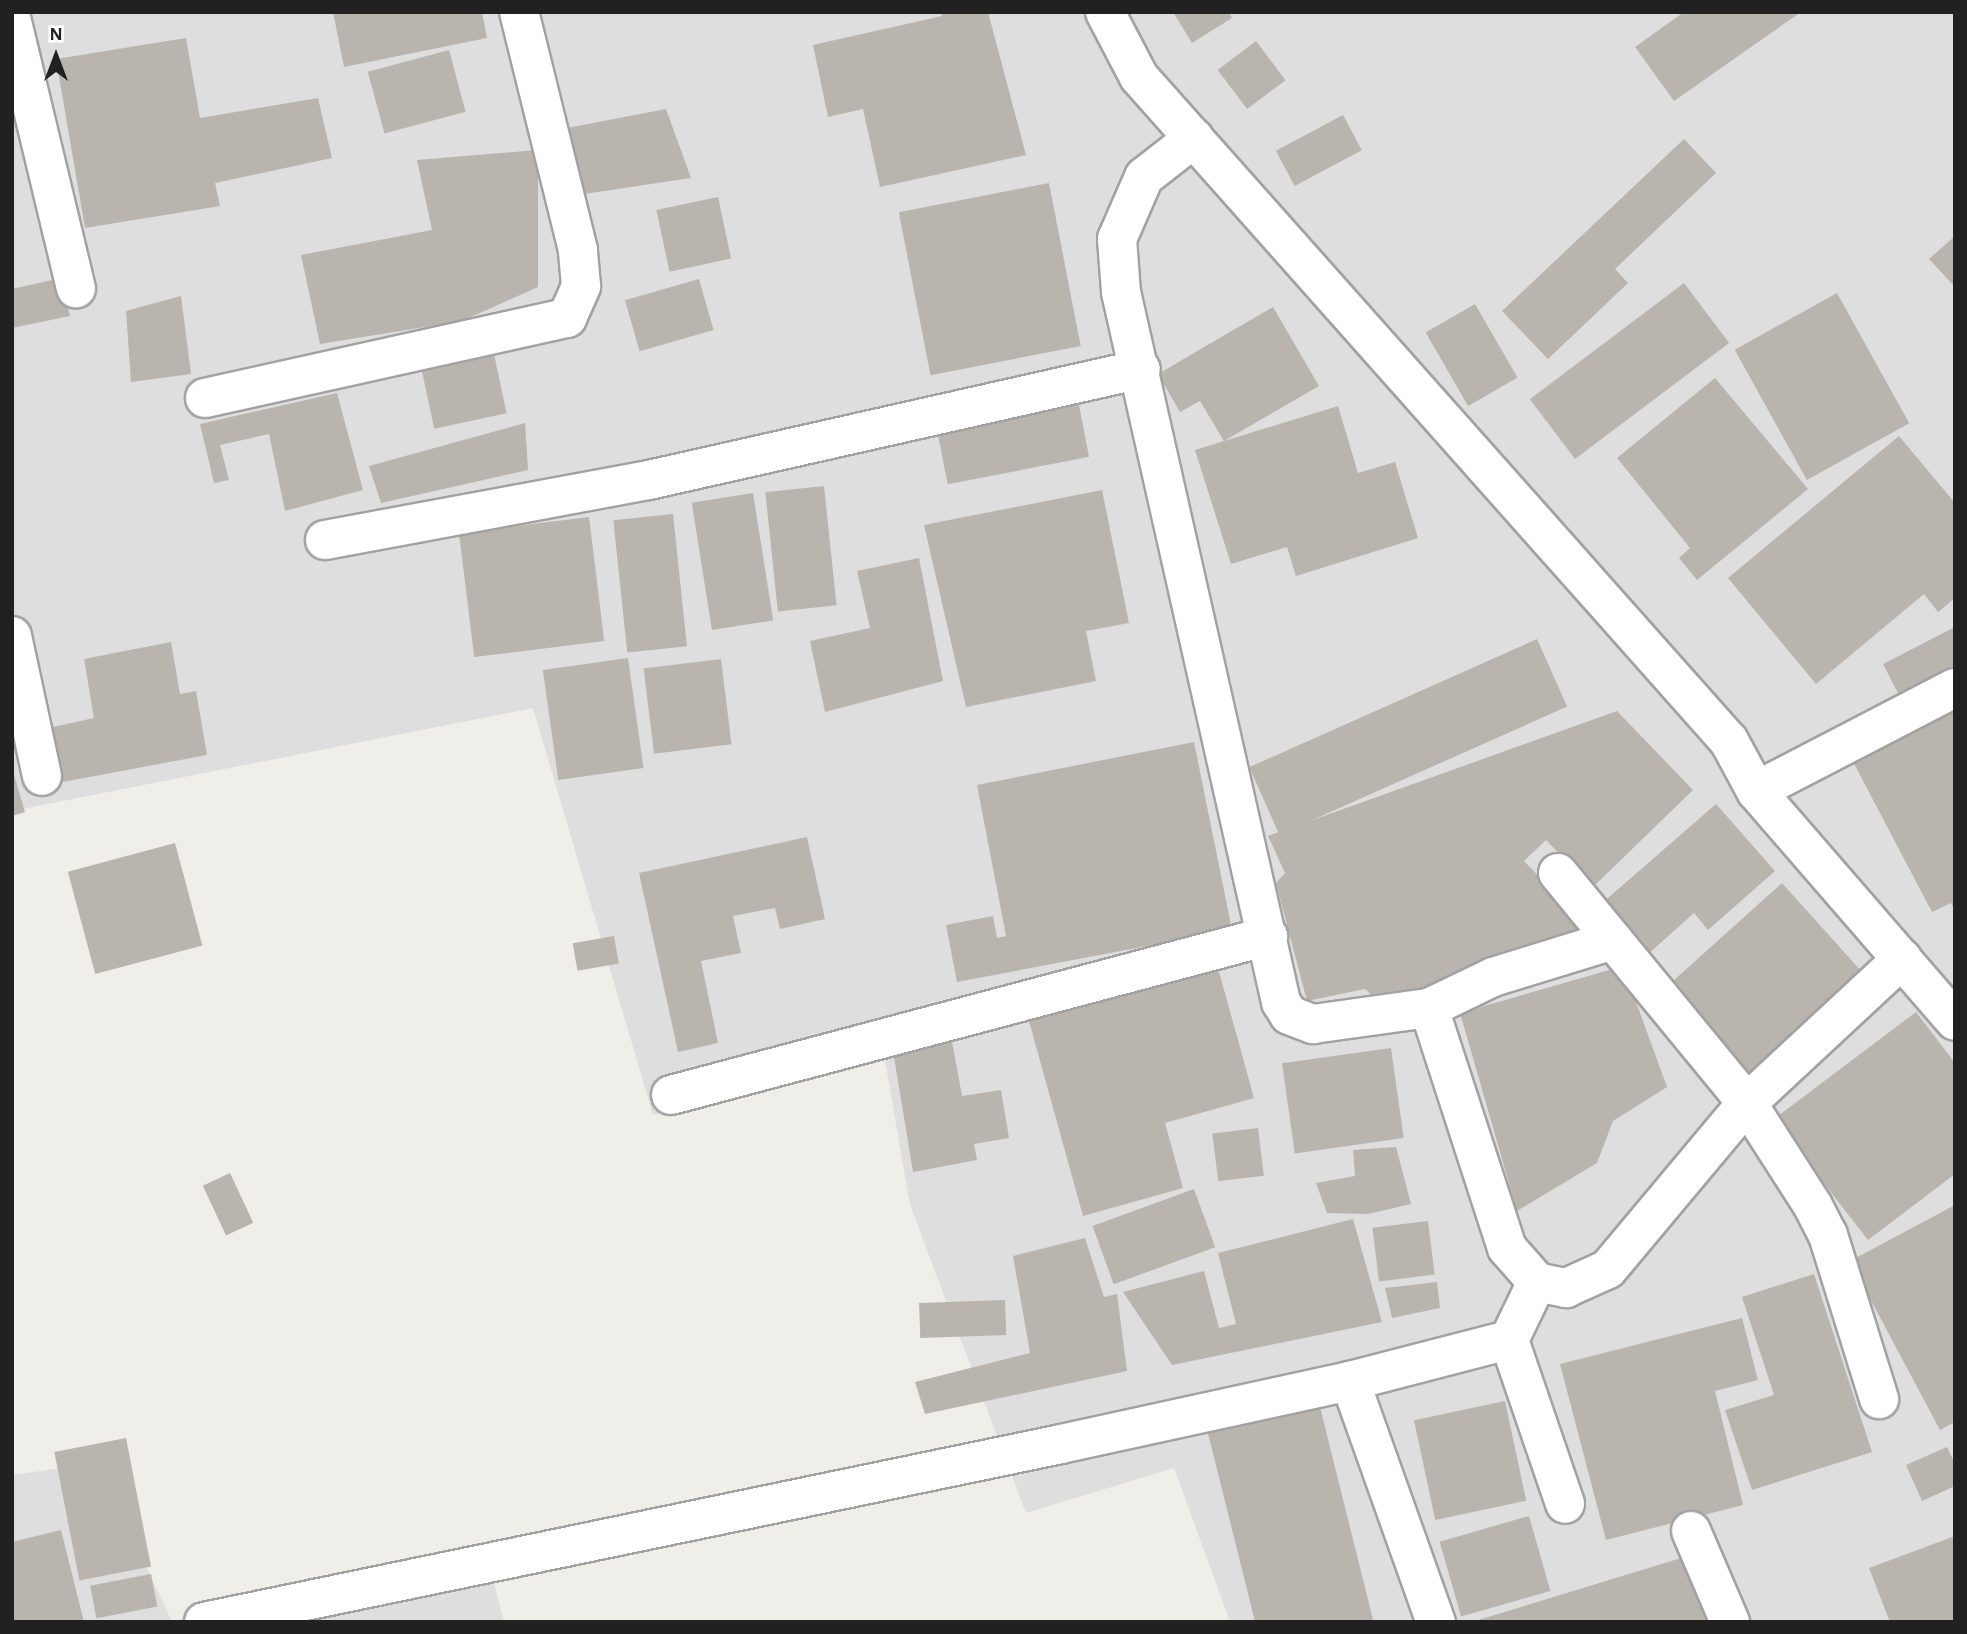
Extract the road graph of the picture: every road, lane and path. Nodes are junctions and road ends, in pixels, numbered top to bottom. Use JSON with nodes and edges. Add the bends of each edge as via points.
{"nodes":[{"id":1,"x":519,"y":12,"type":"edge"},
{"id":2,"x":1105,"y":12,"type":"edge"},
{"id":3,"x":12,"y":22,"type":"edge"},
{"id":4,"x":1194,"y":138,"type":"junction"},
{"id":5,"x":76,"y":288,"type":"dead end"},
{"id":6,"x":1140,"y":369,"type":"junction"},
{"id":7,"x":205,"y":398,"type":"dead end"},
{"id":8,"x":325,"y":540,"type":"dead end"},
{"id":9,"x":12,"y":636,"type":"edge"},
{"id":10,"x":1955,"y":688,"type":"edge"},
{"id":11,"x":42,"y":776,"type":"dead end"},
{"id":12,"x":1756,"y":791,"type":"junction"},
{"id":13,"x":1558,"y":873,"type":"dead end"},
{"id":14,"x":1268,"y":936,"type":"junction"},
{"id":15,"x":1613,"y":940,"type":"junction"},
{"id":16,"x":1902,"y":959,"type":"junction"},
{"id":17,"x":1429,"y":1008,"type":"junction"},
{"id":18,"x":1955,"y":1021,"type":"edge"},
{"id":19,"x":671,"y":1095,"type":"dead end"},
{"id":20,"x":1747,"y":1103,"type":"junction"},
{"id":21,"x":1537,"y":1282,"type":"junction"},
{"id":22,"x":1509,"y":1340,"type":"junction"},
{"id":23,"x":1350,"y":1381,"type":"junction"},
{"id":24,"x":1879,"y":1399,"type":"dead end"},
{"id":25,"x":1565,"y":1504,"type":"dead end"},
{"id":26,"x":1691,"y":1531,"type":"dead end"},
{"id":27,"x":204,"y":1622,"type":"edge"},
{"id":28,"x":1436,"y":1622,"type":"edge"},
{"id":29,"x":1730,"y":1622,"type":"edge"}],
"edges":[{"from":1,"to":7,"type":"street","via":[[578,250],[581,286],[567,318]]},
{"from":2,"to":4,"type":"street","via":[[1139,77]]},
{"from":3,"to":5,"type":"street"},
{"from":4,"to":6,"type":"street","via":[[1144,177],[1116,239],[1122,292]]},
{"from":4,"to":12,"type":"street","via":[[1729,741]]},
{"from":6,"to":8,"type":"street","via":[[649,480]]},
{"from":6,"to":14,"type":"street"},
{"from":9,"to":11,"type":"street"},
{"from":10,"to":12,"type":"street"},
{"from":12,"to":16,"type":"street"},
{"from":13,"to":15,"type":"street"},
{"from":14,"to":17,"type":"street","via":[[1281,1002],[1299,1021],[1313,1024]]},
{"from":14,"to":19,"type":"street"},
{"from":15,"to":17,"type":"street","via":[[1493,977]]},
{"from":15,"to":20,"type":"street"},
{"from":16,"to":18,"type":"street"},
{"from":16,"to":20,"type":"street"},
{"from":17,"to":21,"type":"street","via":[[1507,1248]]},
{"from":20,"to":21,"type":"street","via":[[1608,1269],[1566,1288]]},
{"from":20,"to":24,"type":"street","via":[[1828,1235]]},
{"from":21,"to":22,"type":"street"},
{"from":22,"to":23,"type":"street"},
{"from":22,"to":25,"type":"street"},
{"from":23,"to":27,"type":"street"},
{"from":23,"to":28,"type":"street"},
{"from":26,"to":29,"type":"street"}]}
